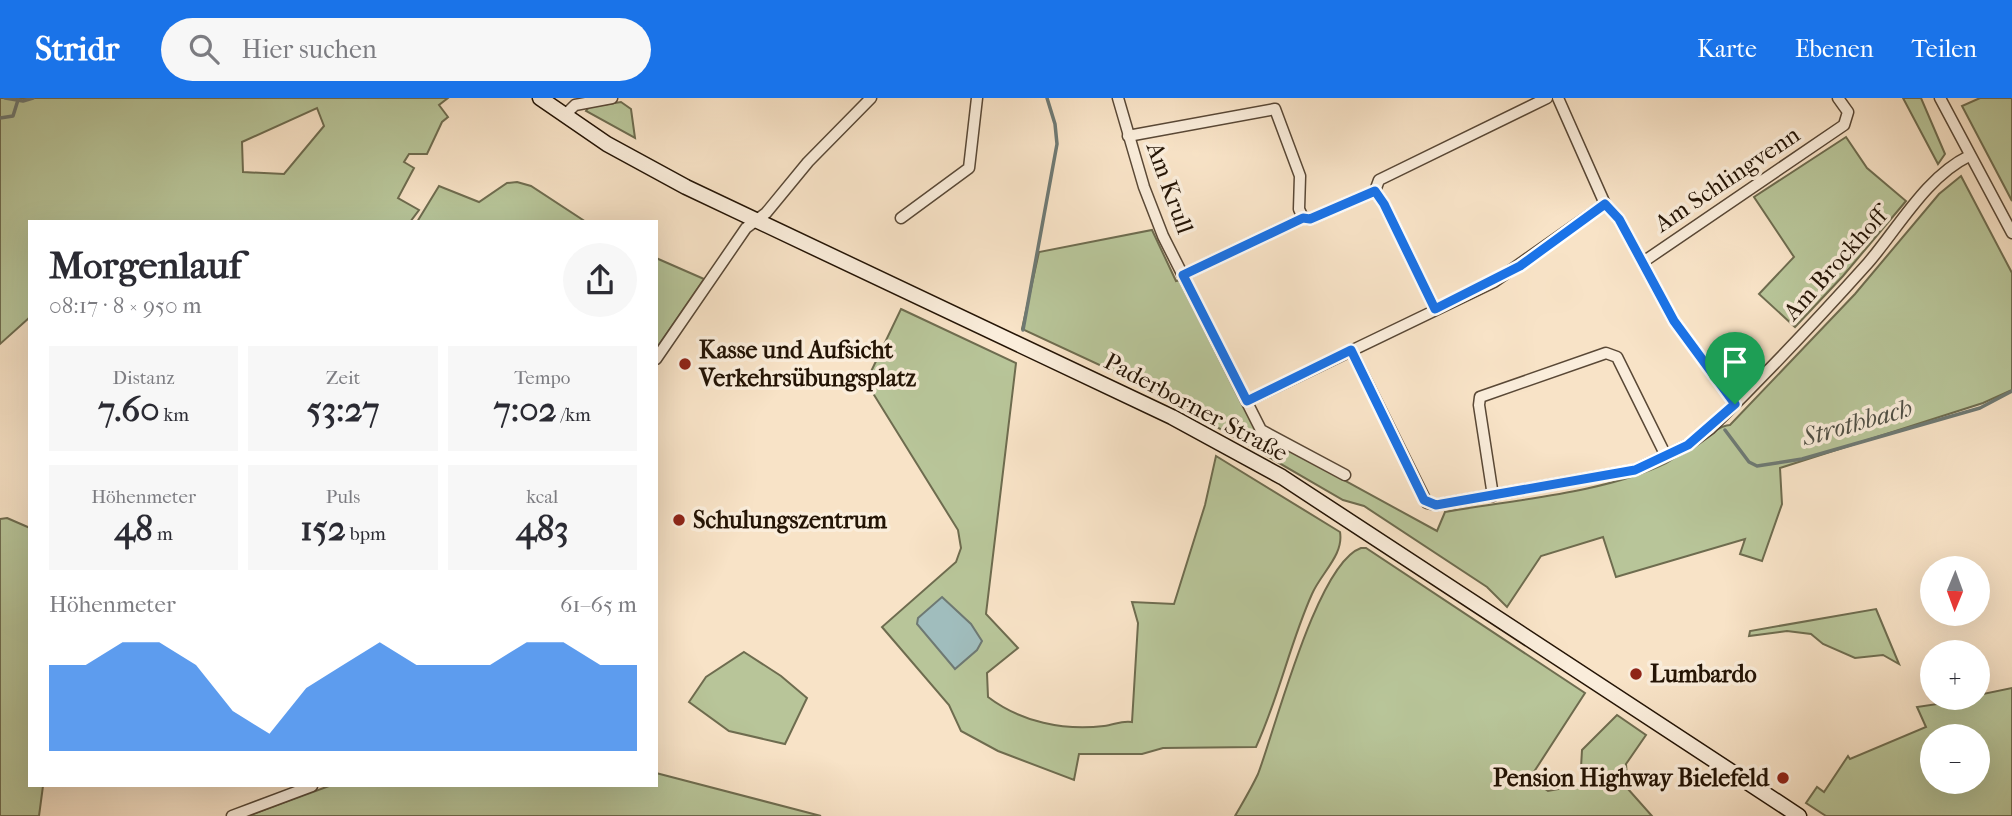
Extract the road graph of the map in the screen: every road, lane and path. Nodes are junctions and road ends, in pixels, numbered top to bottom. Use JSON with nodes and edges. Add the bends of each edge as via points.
{"nodes":[{"id":1,"x":540,"y":98,"type":"edge"},
{"id":2,"x":612,"y":98,"type":"edge"},
{"id":3,"x":872,"y":98,"type":"edge"},
{"id":4,"x":977,"y":98,"type":"edge"},
{"id":5,"x":1118,"y":98,"type":"edge"},
{"id":6,"x":1547,"y":98,"type":"edge"},
{"id":7,"x":1558,"y":98,"type":"edge"},
{"id":8,"x":1838,"y":98,"type":"edge"},
{"id":9,"x":1940,"y":98,"type":"edge"},
{"id":10,"x":564,"y":116,"type":"junction"},
{"id":11,"x":1128,"y":136,"type":"junction"},
{"id":12,"x":1969,"y":156,"type":"junction"},
{"id":13,"x":1375,"y":191,"type":"junction"},
{"id":14,"x":1605,"y":204,"type":"junction"},
{"id":15,"x":901,"y":218,"type":"dead end"},
{"id":16,"x":1303,"y":218,"type":"junction"},
{"id":17,"x":755,"y":220,"type":"junction"},
{"id":18,"x":2012,"y":233,"type":"edge"},
{"id":19,"x":1643,"y":262,"type":"junction"},
{"id":20,"x":1183,"y":275,"type":"junction"},
{"id":21,"x":1435,"y":309,"type":"junction"},
{"id":22,"x":1351,"y":350,"type":"junction"},
{"id":23,"x":658,"y":356,"type":"edge"},
{"id":24,"x":1247,"y":401,"type":"junction"},
{"id":25,"x":1735,"y":404,"type":"junction"},
{"id":26,"x":1666,"y":456,"type":"junction"},
{"id":27,"x":1345,"y":475,"type":"dead end"},
{"id":28,"x":1493,"y":496,"type":"junction"},
{"id":29,"x":309,"y":787,"type":"edge"},
{"id":30,"x":232,"y":816,"type":"edge"},
{"id":31,"x":1799,"y":816,"type":"edge"}],
"edges":[{"from":1,"to":10,"type":"main road","name":"Paderborner Straße"},
{"from":2,"to":10,"type":"street","via":[[575,105]]},
{"from":3,"to":17,"type":"street"},
{"from":4,"to":15,"type":"street","via":[[969,168]]},
{"from":5,"to":11,"type":"street","name":"Am Krull"},
{"from":6,"to":13,"type":"street","via":[[1379,180]]},
{"from":7,"to":14,"type":"street"},
{"from":8,"to":19,"type":"street","name":"Am Schlingvenn","via":[[1848,112],[1844,125]]},
{"from":9,"to":12,"type":"street"},
{"from":10,"to":17,"type":"main road","name":"Paderborner Straße","via":[[636,161]]},
{"from":11,"to":16,"type":"street","via":[[1275,109],[1300,176]]},
{"from":11,"to":20,"type":"street","name":"Am Krull","via":[[1144,187]]},
{"from":12,"to":18,"type":"street"},
{"from":12,"to":25,"type":"street","name":"Am Brockhoff","via":[[1933,183],[1849,285]]},
{"from":13,"to":16,"type":"street"},
{"from":13,"to":21,"type":"street"},
{"from":14,"to":19,"type":"street"},
{"from":14,"to":21,"type":"street","via":[[1520,266]]},
{"from":16,"to":20,"type":"street"},
{"from":17,"to":23,"type":"street"},
{"from":17,"to":31,"type":"main road","name":"Paderborner Straße","via":[[1172,416],[1282,477]]},
{"from":19,"to":25,"type":"street","via":[[1674,321]]},
{"from":20,"to":24,"type":"street","name":"Am Krull"},
{"from":21,"to":22,"type":"street"},
{"from":22,"to":24,"type":"street"},
{"from":22,"to":28,"type":"street","name":"Am Brockhoff","via":[[1424,500],[1436,505]]},
{"from":24,"to":27,"type":"street","name":"Am Krull","via":[[1261,430]]},
{"from":25,"to":26,"type":"street","name":"Am Brockhoff","via":[[1710,429]]},
{"from":26,"to":28,"type":"street","name":"Am Brockhoff","via":[[1605,478]]},
{"from":26,"to":28,"type":"street","via":[[1617,357],[1606,353],[1480,397]]},
{"from":29,"to":30,"type":"street"}]}
